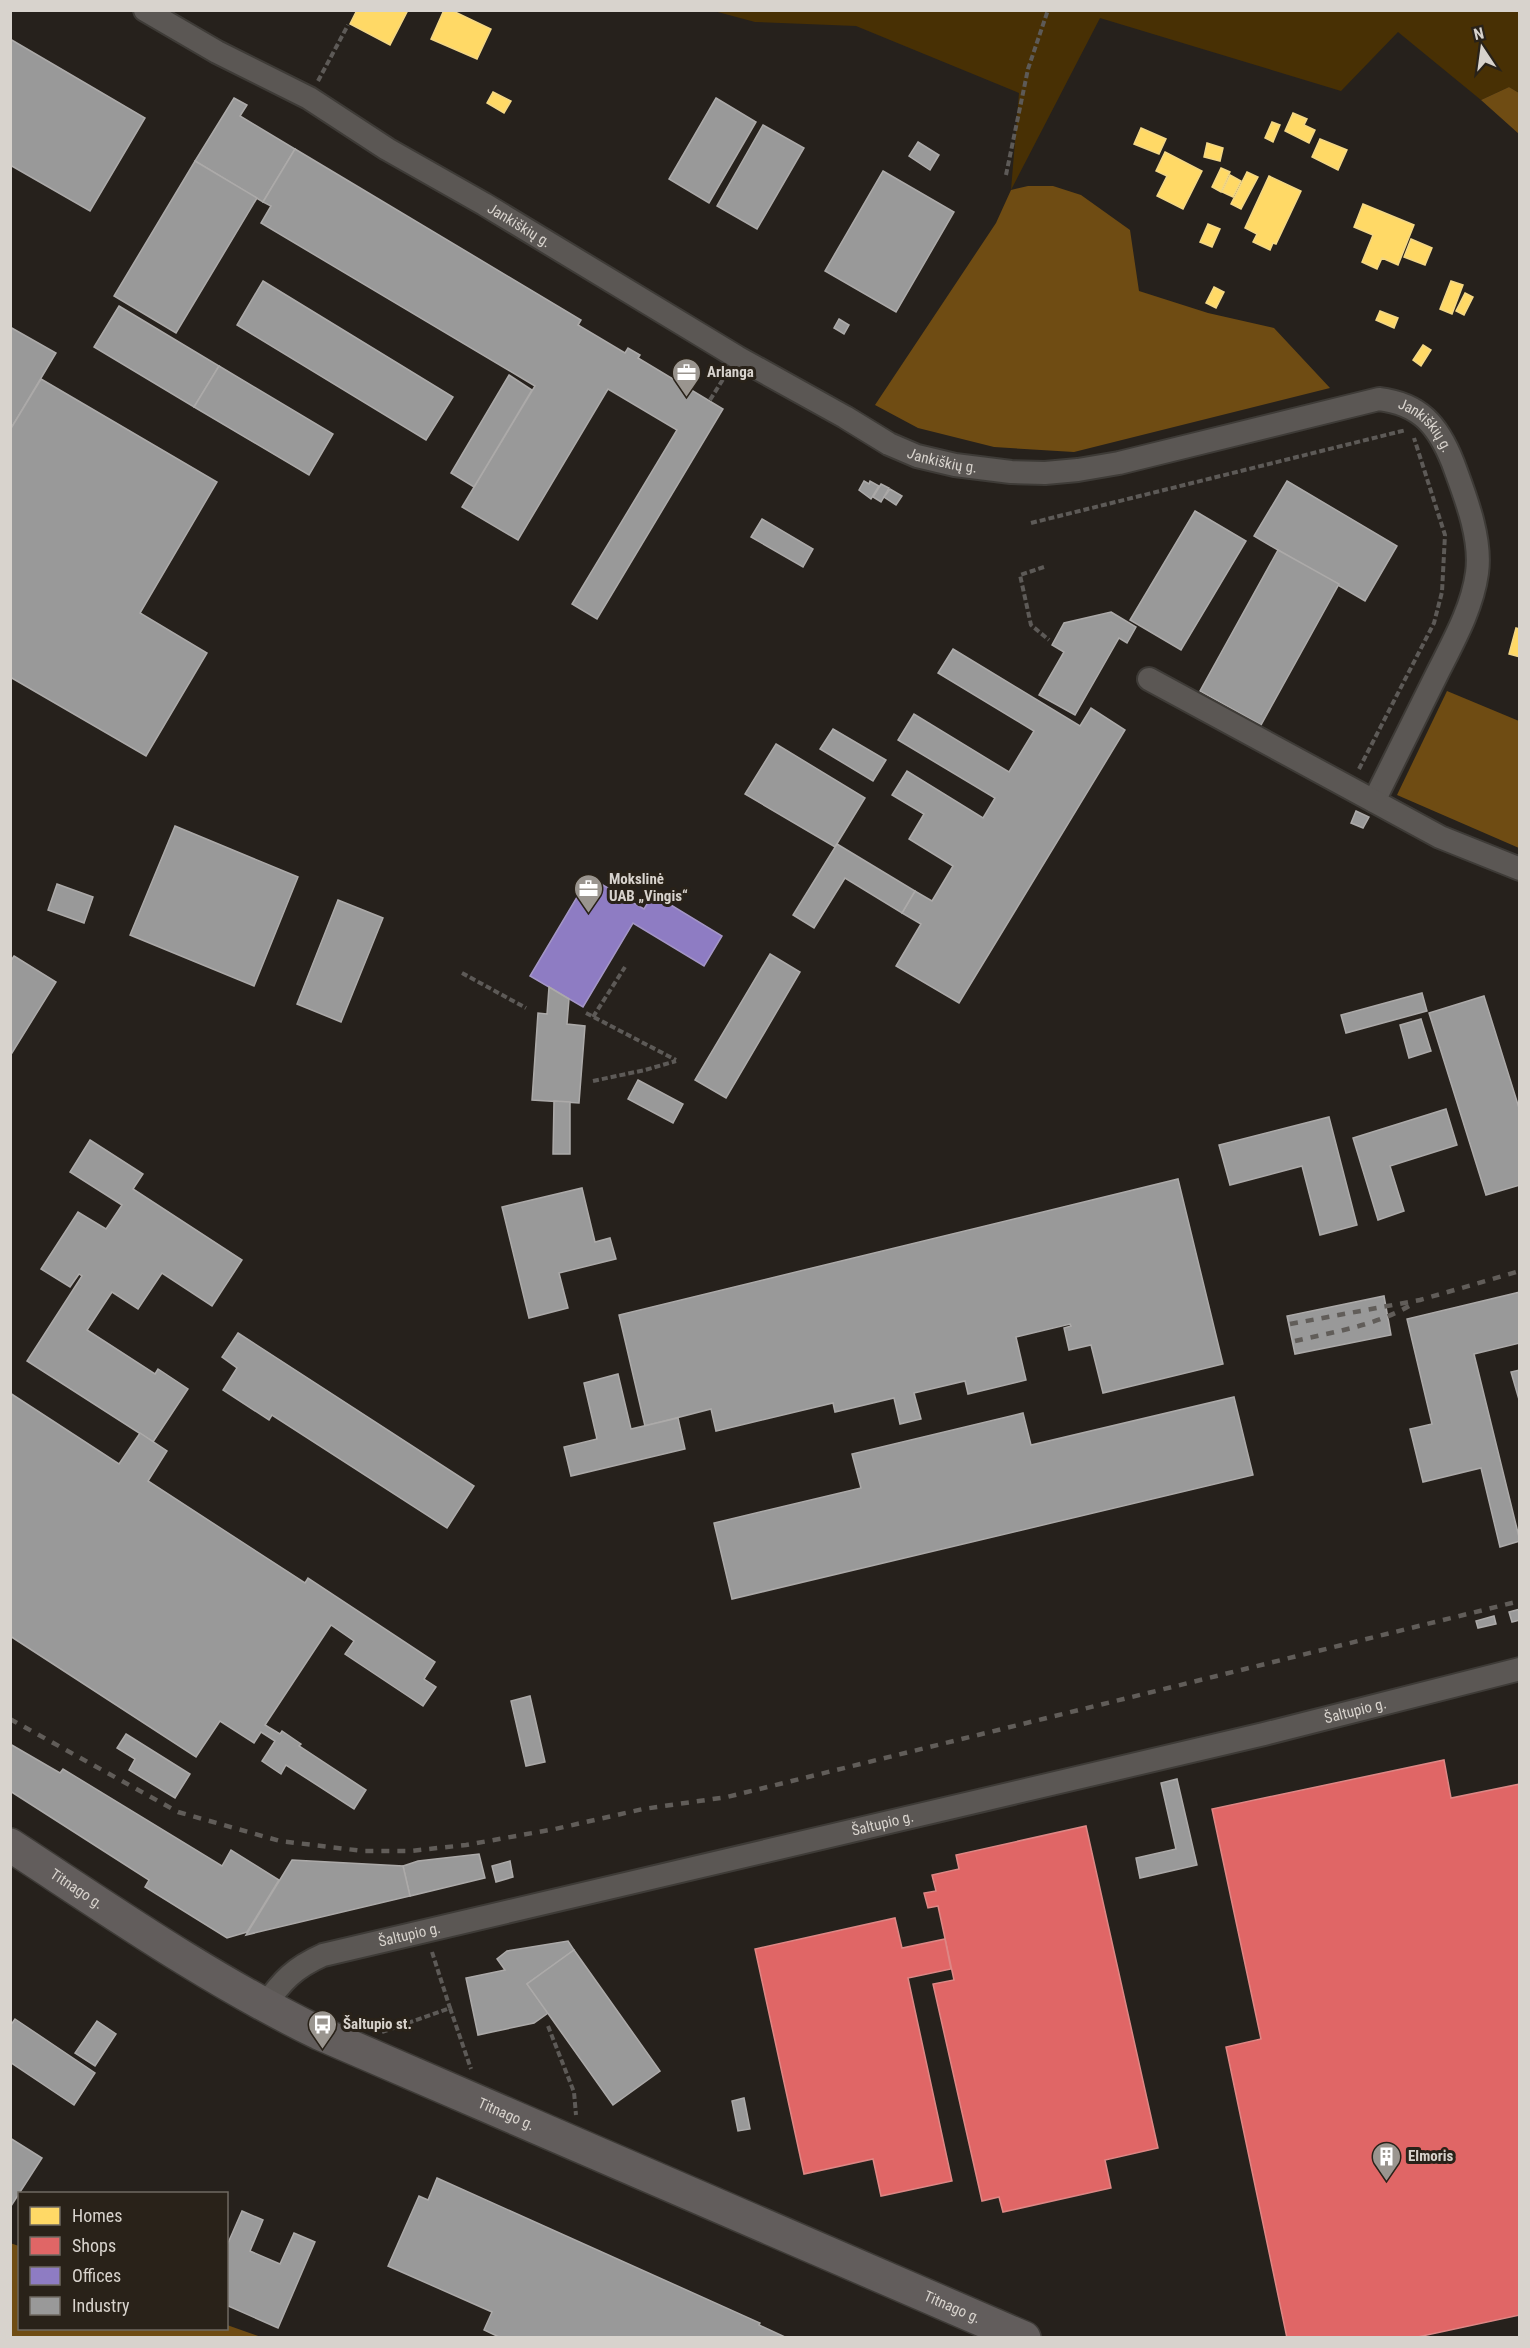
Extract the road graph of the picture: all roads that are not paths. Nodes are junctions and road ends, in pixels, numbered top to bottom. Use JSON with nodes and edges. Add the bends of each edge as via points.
{"nodes":[{"id":1,"x":145,"y":10,"type":"edge"},
{"id":2,"x":1149,"y":679,"type":"dead end"},
{"id":3,"x":1374,"y":801,"type":"junction"},
{"id":4,"x":1520,"y":869,"type":"edge"},
{"id":5,"x":1520,"y":1669,"type":"edge"},
{"id":6,"x":10,"y":1845,"type":"edge"},
{"id":7,"x":264,"y":2006,"type":"junction"},
{"id":8,"x":1024,"y":2337,"type":"edge"}],
"edges":[{"from":1,"to":3,"type":"street","name":"Jankiškių g.","via":[[309,98],[387,149],[737,357],[888,444],[917,456],[1011,472],[1078,471],[1379,399],[1413,407],[1431,423],[1449,454],[1470,509],[1478,571],[1471,601],[1455,637]]},
{"from":2,"to":3,"type":"street"},
{"from":3,"to":4,"type":"street","via":[[1440,837]]},
{"from":5,"to":7,"type":"street","name":"Šaltupio g.","via":[[1264,1734],[323,1956],[288,1975]]},
{"from":6,"to":7,"type":"street","name":"Titnago g.","via":[[200,1969]]},
{"from":7,"to":8,"type":"street","name":"Titnago g."}]}
